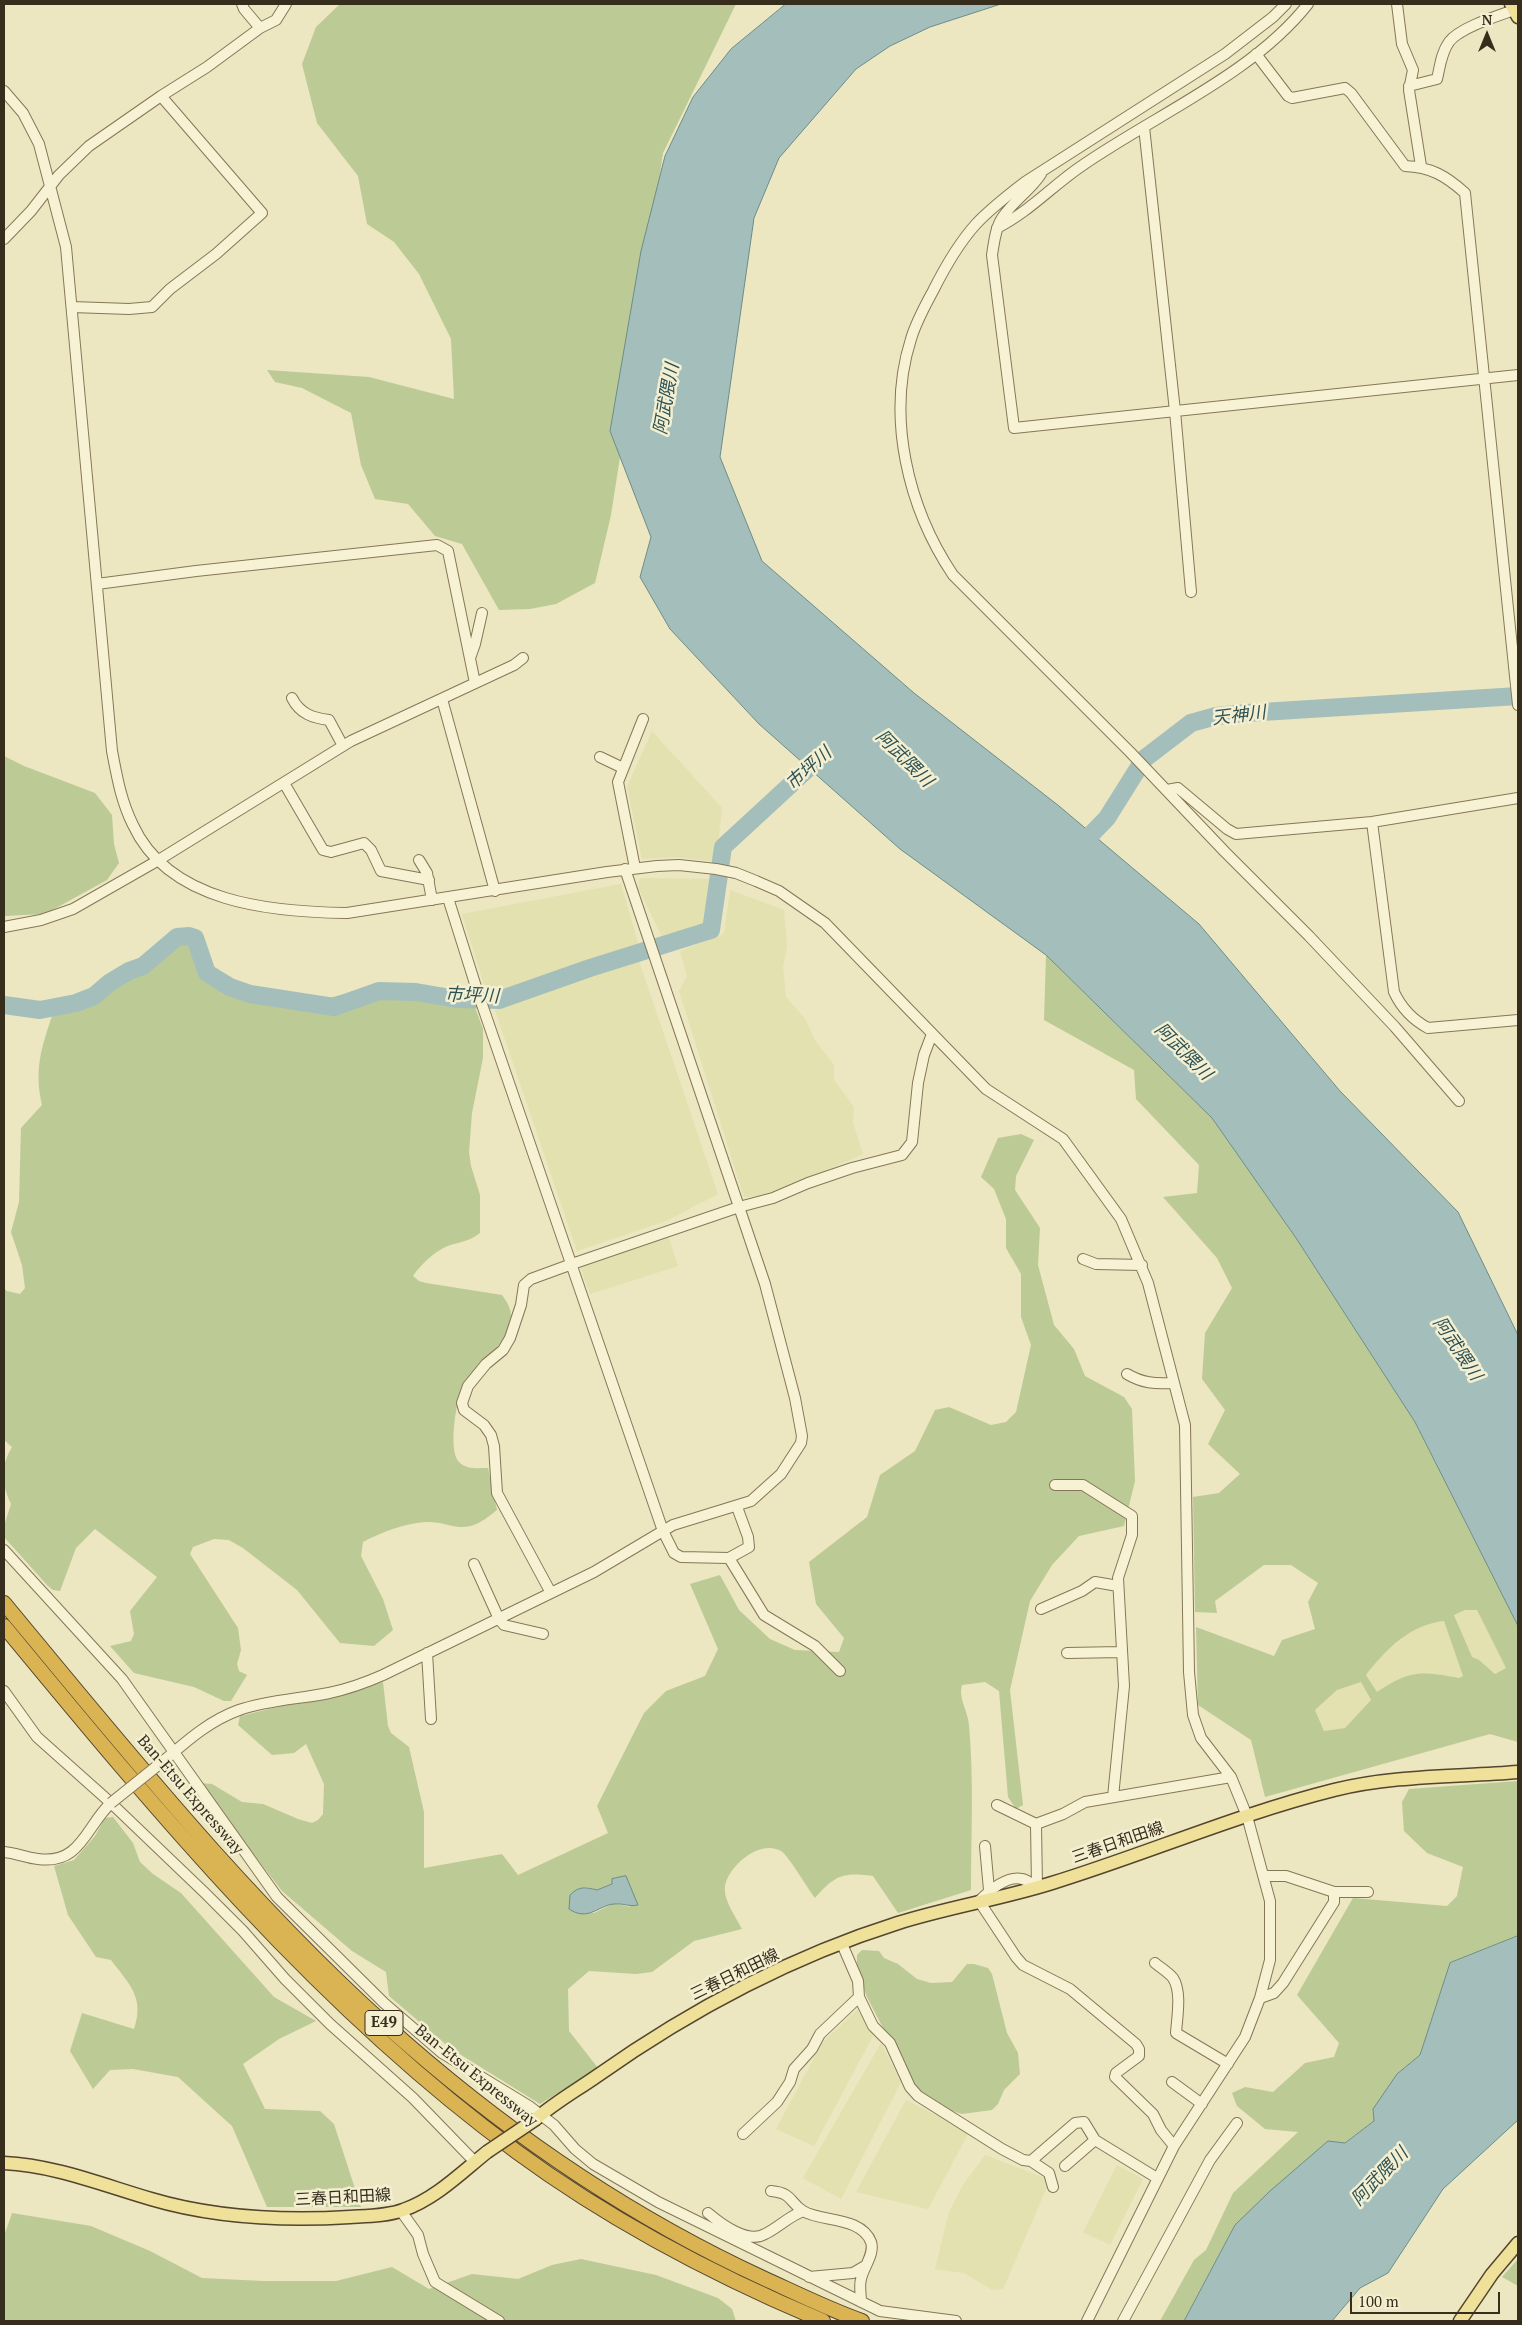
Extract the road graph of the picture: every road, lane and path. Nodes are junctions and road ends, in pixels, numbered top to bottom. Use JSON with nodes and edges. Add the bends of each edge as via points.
{"nodes":[{"id":1,"x":242,"y":4,"type":"edge"},
{"id":2,"x":286,"y":4,"type":"edge"},
{"id":3,"x":1286,"y":4,"type":"edge"},
{"id":4,"x":1308,"y":4,"type":"edge"},
{"id":5,"x":1397,"y":4,"type":"edge"},
{"id":6,"x":1515,"y":10,"type":"edge"},
{"id":7,"x":260,"y":28,"type":"junction"},
{"id":8,"x":1256,"y":54,"type":"junction"},
{"id":9,"x":1410,"y":86,"type":"junction"},
{"id":10,"x":4,"y":90,"type":"edge"},
{"id":11,"x":161,"y":96,"type":"junction"},
{"id":12,"x":1144,"y":127,"type":"junction"},
{"id":13,"x":1421,"y":166,"type":"junction"},
{"id":14,"x":1043,"y":171,"type":"junction"},
{"id":15,"x":50,"y":186,"type":"junction"},
{"id":16,"x":997,"y":228,"type":"junction"},
{"id":17,"x":4,"y":239,"type":"edge"},
{"id":18,"x":72,"y":306,"type":"junction"},
{"id":19,"x":1518,"y":375,"type":"edge"},
{"id":20,"x":1483,"y":378,"type":"junction"},
{"id":21,"x":1175,"y":411,"type":"junction"},
{"id":22,"x":97,"y":584,"type":"junction"},
{"id":23,"x":1191,"y":592,"type":"dead end"},
{"id":24,"x":482,"y":613,"type":"dead end"},
{"id":25,"x":470,"y":658,"type":"junction"},
{"id":26,"x":522,"y":658,"type":"dead end"},
{"id":27,"x":475,"y":682,"type":"junction"},
{"id":28,"x":292,"y":698,"type":"dead end"},
{"id":29,"x":442,"y":699,"type":"junction"},
{"id":30,"x":1518,"y":705,"type":"edge"},
{"id":31,"x":643,"y":719,"type":"dead end"},
{"id":32,"x":343,"y":746,"type":"junction"},
{"id":33,"x":600,"y":756,"type":"dead end"},
{"id":34,"x":623,"y":768,"type":"junction"},
{"id":35,"x":284,"y":783,"type":"junction"},
{"id":36,"x":1167,"y":790,"type":"junction"},
{"id":37,"x":1518,"y":798,"type":"edge"},
{"id":38,"x":1372,"y":822,"type":"junction"},
{"id":39,"x":419,"y":860,"type":"dead end"},
{"id":40,"x":157,"y":861,"type":"junction"},
{"id":41,"x":630,"y":869,"type":"junction"},
{"id":42,"x":429,"y":880,"type":"junction"},
{"id":43,"x":495,"y":891,"type":"junction"},
{"id":44,"x":448,"y":898,"type":"junction"},
{"id":45,"x":432,"y":900,"type":"junction"},
{"id":46,"x":4,"y":926,"type":"edge"},
{"id":47,"x":1518,"y":1020,"type":"edge"},
{"id":48,"x":932,"y":1034,"type":"junction"},
{"id":49,"x":1459,"y":1101,"type":"dead end"},
{"id":50,"x":739,"y":1207,"type":"junction"},
{"id":51,"x":1083,"y":1259,"type":"dead end"},
{"id":52,"x":572,"y":1264,"type":"junction"},
{"id":53,"x":1142,"y":1265,"type":"junction"},
{"id":54,"x":1127,"y":1374,"type":"dead end"},
{"id":55,"x":1172,"y":1383,"type":"junction"},
{"id":56,"x":1054,"y":1485,"type":"dead end"},
{"id":57,"x":737,"y":1507,"type":"junction"},
{"id":58,"x":662,"y":1532,"type":"junction"},
{"id":59,"x":4,"y":1550,"type":"edge"},
{"id":60,"x":729,"y":1558,"type":"junction"},
{"id":61,"x":474,"y":1564,"type":"dead end"},
{"id":62,"x":1118,"y":1586,"type":"junction"},
{"id":63,"x":551,"y":1594,"type":"junction"},
{"id":64,"x":4,"y":1603,"type":"edge"},
{"id":65,"x":1041,"y":1610,"type":"dead end"},
{"id":66,"x":499,"y":1619,"type":"junction"},
{"id":67,"x":4,"y":1626,"type":"edge"},
{"id":68,"x":543,"y":1634,"type":"dead end"},
{"id":69,"x":1121,"y":1652,"type":"junction"},
{"id":70,"x":427,"y":1653,"type":"junction"},
{"id":71,"x":1067,"y":1653,"type":"dead end"},
{"id":72,"x":840,"y":1671,"type":"dead end"},
{"id":73,"x":4,"y":1691,"type":"edge"},
{"id":74,"x":431,"y":1719,"type":"dead end"},
{"id":75,"x":170,"y":1755,"type":"junction"},
{"id":76,"x":1518,"y":1772,"type":"edge"},
{"id":77,"x":1231,"y":1777,"type":"junction"},
{"id":78,"x":1113,"y":1797,"type":"junction"},
{"id":79,"x":111,"y":1803,"type":"junction"},
{"id":80,"x":997,"y":1805,"type":"dead end"},
{"id":81,"x":1247,"y":1816,"type":"junction"},
{"id":82,"x":1036,"y":1824,"type":"junction"},
{"id":83,"x":985,"y":1846,"type":"dead end"},
{"id":84,"x":4,"y":1852,"type":"edge"},
{"id":85,"x":1265,"y":1876,"type":"junction"},
{"id":86,"x":1037,"y":1887,"type":"junction"},
{"id":87,"x":989,"y":1890,"type":"junction"},
{"id":88,"x":1334,"y":1892,"type":"junction"},
{"id":89,"x":1368,"y":1892,"type":"dead end"},
{"id":90,"x":979,"y":1901,"type":"junction"},
{"id":91,"x":842,"y":1944,"type":"junction"},
{"id":92,"x":1155,"y":1963,"type":"dead end"},
{"id":93,"x":859,"y":1997,"type":"junction"},
{"id":94,"x":1260,"y":1998,"type":"junction"},
{"id":95,"x":1228,"y":2064,"type":"junction"},
{"id":96,"x":1172,"y":2082,"type":"dead end"},
{"id":97,"x":1202,"y":2104,"type":"junction"},
{"id":98,"x":538,"y":2117,"type":"junction"},
{"id":99,"x":1237,"y":2123,"type":"dead end"},
{"id":100,"x":743,"y":2134,"type":"dead end"},
{"id":101,"x":1095,"y":2140,"type":"junction"},
{"id":102,"x":1174,"y":2146,"type":"junction"},
{"id":103,"x":1031,"y":2161,"type":"junction"},
{"id":104,"x":475,"y":2162,"type":"junction"},
{"id":105,"x":4,"y":2163,"type":"edge"},
{"id":106,"x":1064,"y":2166,"type":"dead end"},
{"id":107,"x":1157,"y":2178,"type":"junction"},
{"id":108,"x":1053,"y":2187,"type":"dead end"},
{"id":109,"x":772,"y":2191,"type":"dead end"},
{"id":110,"x":401,"y":2211,"type":"junction"},
{"id":111,"x":803,"y":2211,"type":"junction"},
{"id":112,"x":708,"y":2213,"type":"dead end"},
{"id":113,"x":1518,"y":2243,"type":"edge"},
{"id":114,"x":865,"y":2266,"type":"junction"},
{"id":115,"x":808,"y":2277,"type":"junction"},
{"id":116,"x":861,"y":2302,"type":"junction"},
{"id":117,"x":499,"y":2321,"type":"edge"},
{"id":118,"x":822,"y":2321,"type":"edge"},
{"id":119,"x":862,"y":2321,"type":"edge"},
{"id":120,"x":956,"y":2321,"type":"edge"},
{"id":121,"x":1088,"y":2321,"type":"edge"},
{"id":122,"x":1123,"y":2321,"type":"edge"},
{"id":123,"x":1460,"y":2321,"type":"edge"}],
"edges":[{"from":1,"to":7,"type":"street"},
{"from":2,"to":7,"type":"street","via":[[276,20]]},
{"from":3,"to":14,"type":"street","via":[[1226,54]]},
{"from":4,"to":8,"type":"street","via":[[1286,29]]},
{"from":5,"to":9,"type":"street","via":[[1402,44],[1412,70]]},
{"from":6,"to":9,"type":"street","via":[[1450,40],[1436,79]]},
{"from":7,"to":11,"type":"street"},
{"from":8,"to":12,"type":"street"},
{"from":8,"to":13,"type":"street","via":[[1292,98],[1345,88],[1400,162],[1405,166]]},
{"from":9,"to":13,"type":"street"},
{"from":10,"to":15,"type":"street","via":[[23,114],[39,144]]},
{"from":11,"to":15,"type":"street","via":[[89,146]]},
{"from":11,"to":18,"type":"street","via":[[262,213],[152,307]]},
{"from":12,"to":16,"type":"street","via":[[1082,166],[1046,196]]},
{"from":12,"to":21,"type":"street"},
{"from":13,"to":20,"type":"street","via":[[1452,182],[1465,193]]},
{"from":14,"to":16,"type":"street"},
{"from":14,"to":36,"type":"street","via":[[1001,201],[976,224],[947,263],[920,316],[911,339],[902,398],[902,433],[909,474],[918,510],[953,575]]},
{"from":15,"to":17,"type":"street"},
{"from":15,"to":18,"type":"street","via":[[66,247]]},
{"from":16,"to":21,"type":"street","via":[[992,255],[1014,428]]},
{"from":18,"to":22,"type":"street"},
{"from":19,"to":20,"type":"street"},
{"from":20,"to":21,"type":"street"},
{"from":20,"to":30,"type":"street"},
{"from":21,"to":23,"type":"street"},
{"from":22,"to":25,"type":"street","via":[[437,546],[448,552]]},
{"from":22,"to":40,"type":"street","via":[[112,751],[121,797],[133,826]]},
{"from":24,"to":25,"type":"street"},
{"from":25,"to":27,"type":"street"},
{"from":26,"to":27,"type":"street","via":[[514,665]]},
{"from":27,"to":29,"type":"street"},
{"from":28,"to":32,"type":"street","via":[[306,714],[315,719],[329,720]]},
{"from":29,"to":32,"type":"street"},
{"from":29,"to":43,"type":"street"},
{"from":31,"to":34,"type":"street"},
{"from":32,"to":35,"type":"street"},
{"from":33,"to":34,"type":"street"},
{"from":34,"to":41,"type":"street","via":[[618,792]]},
{"from":35,"to":40,"type":"street"},
{"from":35,"to":42,"type":"street","via":[[323,850],[331,852],[364,843],[381,871]]},
{"from":36,"to":38,"type":"street","via":[[1178,788],[1236,834]]},
{"from":36,"to":49,"type":"street","via":[[1395,1027]]},
{"from":37,"to":38,"type":"street"},
{"from":38,"to":47,"type":"street","via":[[1394,992],[1400,1004],[1428,1028]]},
{"from":39,"to":42,"type":"street"},
{"from":40,"to":45,"type":"street","via":[[211,894],[306,913],[347,913]]},
{"from":40,"to":46,"type":"street","via":[[73,909],[41,920]]},
{"from":41,"to":43,"type":"street"},
{"from":41,"to":48,"type":"street","via":[[679,865],[716,869],[736,873],[779,890],[825,923]]},
{"from":41,"to":50,"type":"street"},
{"from":42,"to":45,"type":"street"},
{"from":43,"to":44,"type":"street"},
{"from":44,"to":45,"type":"street"},
{"from":44,"to":52,"type":"street"},
{"from":48,"to":50,"type":"street","via":[[918,1083],[912,1142],[902,1155],[852,1168]]},
{"from":48,"to":53,"type":"street","via":[[986,1090],[1063,1139],[1121,1219]]},
{"from":50,"to":52,"type":"street"},
{"from":50,"to":57,"type":"street","via":[[787,1360],[802,1436],[799,1448],[781,1474],[761,1494]]},
{"from":51,"to":53,"type":"street","via":[[1096,1264]]},
{"from":52,"to":58,"type":"street"},
{"from":52,"to":63,"type":"street","via":[[524,1284],[510,1338],[503,1350],[468,1386],[462,1403],[464,1410],[484,1425],[491,1435],[498,1493]]},
{"from":53,"to":55,"type":"street"},
{"from":54,"to":55,"type":"street","via":[[1140,1381]]},
{"from":55,"to":77,"type":"street","via":[[1186,1436],[1189,1672],[1193,1714],[1201,1738]]},
{"from":56,"to":62,"type":"street","via":[[1082,1485],[1132,1516],[1132,1535]]},
{"from":57,"to":58,"type":"street","via":[[688,1519]]},
{"from":57,"to":60,"type":"street","via":[[749,1547]]},
{"from":58,"to":60,"type":"street","via":[[674,1553],[681,1557]]},
{"from":58,"to":63,"type":"street"},
{"from":59,"to":75,"type":"street","via":[[122,1679]]},
{"from":60,"to":72,"type":"street","via":[[764,1616],[815,1646]]},
{"from":61,"to":66,"type":"street"},
{"from":62,"to":65,"type":"street","via":[[1095,1582],[1082,1592]]},
{"from":62,"to":69,"type":"street"},
{"from":63,"to":66,"type":"street"},
{"from":64,"to":119,"type":"highway","name":"Ban-Etsu Expressway","number":"E49","via":[[141,1766],[258,1898],[405,2043],[560,2163],[683,2238]]},
{"from":66,"to":68,"type":"street","via":[[504,1625]]},
{"from":66,"to":70,"type":"street"},
{"from":67,"to":118,"type":"highway","name":"Ban-Etsu Expressway","number":"E49","via":[[130,1778],[254,1917],[336,1999],[448,2099],[518,2153],[676,2252]]},
{"from":69,"to":71,"type":"street"},
{"from":69,"to":78,"type":"street","via":[[1124,1686]]},
{"from":70,"to":74,"type":"street"},
{"from":70,"to":75,"type":"street","via":[[356,1686],[238,1710],[197,1732]]},
{"from":73,"to":79,"type":"street","via":[[37,1737]]},
{"from":75,"to":79,"type":"street","bridge":true},
{"from":75,"to":98,"type":"street","via":[[277,1897],[384,2003],[442,2053],[529,2106]]},
{"from":76,"to":81,"type":"main road","name":"三春日和田線","via":[[1365,1784],[1335,1789]]},
{"from":77,"to":78,"type":"street"},
{"from":77,"to":81,"type":"street"},
{"from":78,"to":82,"type":"street","via":[[1085,1802]]},
{"from":79,"to":84,"type":"street","via":[[84,1841],[64,1857],[37,1859]]},
{"from":79,"to":104,"type":"street","via":[[237,1925],[330,2024],[413,2098]]},
{"from":80,"to":82,"type":"street"},
{"from":81,"to":85,"type":"street"},
{"from":81,"to":86,"type":"main road","name":"三春日和田線"},
{"from":82,"to":86,"type":"street"},
{"from":83,"to":87,"type":"street"},
{"from":85,"to":88,"type":"street","via":[[1286,1876]]},
{"from":85,"to":94,"type":"street","via":[[1270,1901],[1270,1960]]},
{"from":86,"to":87,"type":"street","via":[[1026,1880],[1014,1878]]},
{"from":86,"to":90,"type":"main road","name":"三春日和田線"},
{"from":87,"to":90,"type":"street"},
{"from":88,"to":89,"type":"street"},
{"from":88,"to":94,"type":"street","via":[[1334,1902],[1283,1983],[1274,1993]]},
{"from":90,"to":91,"type":"main road","name":"三春日和田線","via":[[896,1924]]},
{"from":90,"to":102,"type":"street","via":[[1023,1965],[1070,1990],[1136,2044],[1139,2056],[1115,2077],[1153,2114]]},
{"from":91,"to":93,"type":"street","via":[[858,1981]]},
{"from":91,"to":98,"type":"main road","name":"三春日和田線","via":[[692,2014]]},
{"from":92,"to":95,"type":"street","via":[[1175,1983],[1176,2033]]},
{"from":93,"to":100,"type":"street","via":[[820,2034],[812,2050],[794,2069],[777,2102]]},
{"from":93,"to":103,"type":"street","via":[[873,2026],[890,2044],[910,2087],[918,2096],[1002,2149]]},
{"from":94,"to":95,"type":"street","via":[[1245,2037]]},
{"from":95,"to":97,"type":"street"},
{"from":96,"to":97,"type":"street"},
{"from":97,"to":102,"type":"street"},
{"from":98,"to":104,"type":"main road","name":"三春日和田線","bridge":true},
{"from":98,"to":115,"type":"street","via":[[554,2125],[575,2149],[594,2164],[658,2202]]},
{"from":99,"to":122,"type":"street","via":[[1210,2160]]},
{"from":101,"to":103,"type":"street","via":[[1084,2122],[1075,2123]]},
{"from":101,"to":106,"type":"street"},
{"from":101,"to":107,"type":"street"},
{"from":102,"to":107,"type":"street"},
{"from":103,"to":108,"type":"street","via":[[1049,2172]]},
{"from":104,"to":110,"type":"main road","name":"三春日和田線","via":[[428,2198]]},
{"from":105,"to":110,"type":"main road","name":"三春日和田線","via":[[33,2165],[207,2213],[266,2218],[337,2218]]},
{"from":107,"to":121,"type":"street"},
{"from":109,"to":111,"type":"street","via":[[789,2196]]},
{"from":110,"to":117,"type":"street","via":[[418,2235],[435,2282]]},
{"from":111,"to":112,"type":"street","via":[[758,2237],[734,2229]]},
{"from":111,"to":114,"type":"street","via":[[859,2228],[871,2243],[872,2251]]},
{"from":113,"to":123,"type":"main road"},
{"from":114,"to":115,"type":"street","via":[[853,2273]]},
{"from":114,"to":116,"type":"street","via":[[860,2279]]},
{"from":115,"to":116,"type":"street"},
{"from":116,"to":120,"type":"street","via":[[880,2311]]}]}
